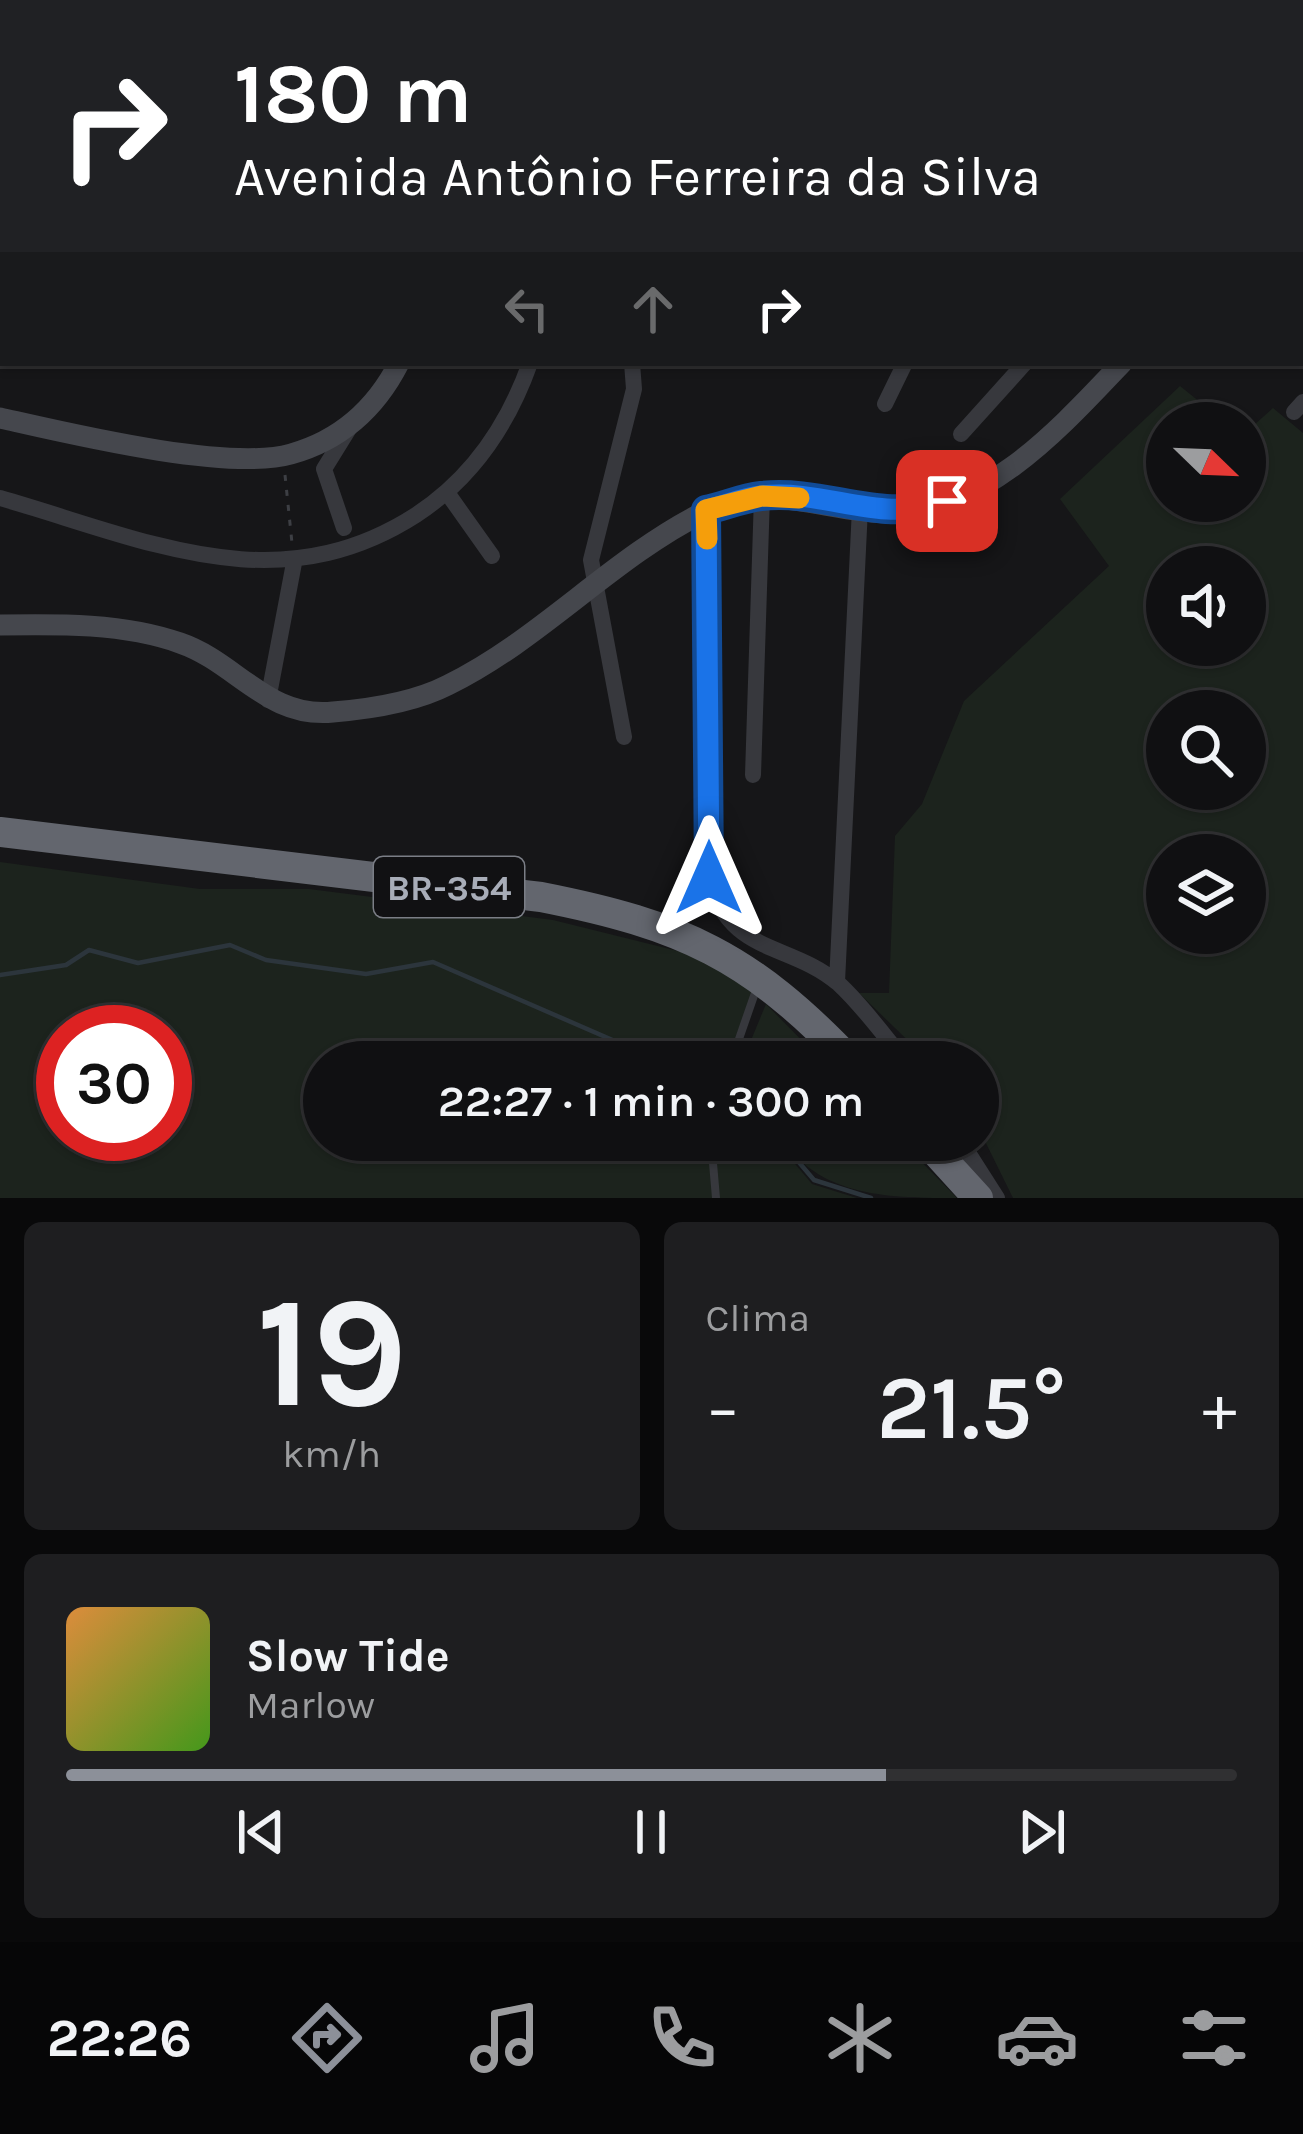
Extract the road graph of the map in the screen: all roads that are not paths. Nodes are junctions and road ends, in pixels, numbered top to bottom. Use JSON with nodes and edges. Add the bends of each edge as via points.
{"nodes":[{"id":1,"x":397,"y":366,"type":"edge"},
{"id":2,"x":529,"y":366,"type":"edge"},
{"id":3,"x":632,"y":366,"type":"edge"},
{"id":4,"x":904,"y":366,"type":"edge"},
{"id":5,"x":1022,"y":366,"type":"edge"},
{"id":6,"x":1118,"y":366,"type":"edge"},
{"id":7,"x":885,"y":404,"type":"dead end"},
{"id":8,"x":0,"y":418,"type":"edge"},
{"id":9,"x":350,"y":428,"type":"junction"},
{"id":10,"x":961,"y":434,"type":"dead end"},
{"id":11,"x":288,"y":455,"type":"junction"},
{"id":12,"x":324,"y":470,"type":"junction"},
{"id":13,"x":448,"y":494,"type":"junction"},
{"id":14,"x":762,"y":496,"type":"junction"},
{"id":15,"x":0,"y":498,"type":"edge"},
{"id":16,"x":860,"y":508,"type":"junction"},
{"id":17,"x":706,"y":510,"type":"junction"},
{"id":18,"x":344,"y":528,"type":"dead end"},
{"id":19,"x":492,"y":556,"type":"dead end"},
{"id":20,"x":294,"y":563,"type":"junction"},
{"id":21,"x":596,"y":581,"type":"junction"},
{"id":22,"x":0,"y":625,"type":"edge"},
{"id":23,"x":268,"y":700,"type":"junction"},
{"id":24,"x":623,"y":737,"type":"dead end"},
{"id":25,"x":753,"y":776,"type":"dead end"},
{"id":26,"x":0,"y":832,"type":"edge"},
{"id":27,"x":761,"y":977,"type":"junction"},
{"id":28,"x":837,"y":982,"type":"junction"},
{"id":29,"x":738,"y":1041,"type":"edge"},
{"id":30,"x":829,"y":1041,"type":"edge"},
{"id":31,"x":888,"y":1041,"type":"edge"},
{"id":32,"x":713,"y":1161,"type":"edge"},
{"id":33,"x":944,"y":1161,"type":"edge"},
{"id":34,"x":973,"y":1161,"type":"edge"},
{"id":35,"x":716,"y":1198,"type":"edge"},
{"id":36,"x":978,"y":1198,"type":"edge"},
{"id":37,"x":997,"y":1198,"type":"edge"}],
"edges":[{"from":1,"to":9,"type":"street"},
{"from":2,"to":13,"type":"street","via":[[502,424]]},
{"from":3,"to":21,"type":"street","via":[[634,389],[593,537]]},
{"from":4,"to":7,"type":"street"},
{"from":5,"to":10,"type":"street"},
{"from":6,"to":16,"type":"street","via":[[1049,436],[984,483],[920,510]]},
{"from":8,"to":11,"type":"street","via":[[231,458]]},
{"from":9,"to":11,"type":"street"},
{"from":9,"to":12,"type":"street"},
{"from":11,"to":12,"type":"street"},
{"from":12,"to":18,"type":"street"},
{"from":13,"to":19,"type":"street"},
{"from":13,"to":20,"type":"street","via":[[387,533]]},
{"from":14,"to":16,"type":"street"},
{"from":14,"to":17,"type":"street"},
{"from":14,"to":25,"type":"street"},
{"from":15,"to":20,"type":"street","via":[[196,554]]},
{"from":16,"to":28,"type":"street"},
{"from":17,"to":21,"type":"street"},
{"from":17,"to":28,"type":"street","via":[[713,896],[739,933]]},
{"from":20,"to":23,"type":"street"},
{"from":21,"to":23,"type":"street","via":[[468,674],[419,696],[330,713]]},
{"from":21,"to":24,"type":"street"},
{"from":22,"to":23,"type":"street","via":[[165,638],[206,654]]},
{"from":26,"to":27,"type":"highway","number":"BR-354","via":[[558,901],[688,935]]},
{"from":27,"to":29,"type":"lane"},
{"from":27,"to":30,"type":"highway","number":"BR-354"},
{"from":28,"to":31,"type":"street"},
{"from":32,"to":35,"type":"lane"},
{"from":33,"to":36,"type":"highway"},
{"from":34,"to":37,"type":"street"}]}
